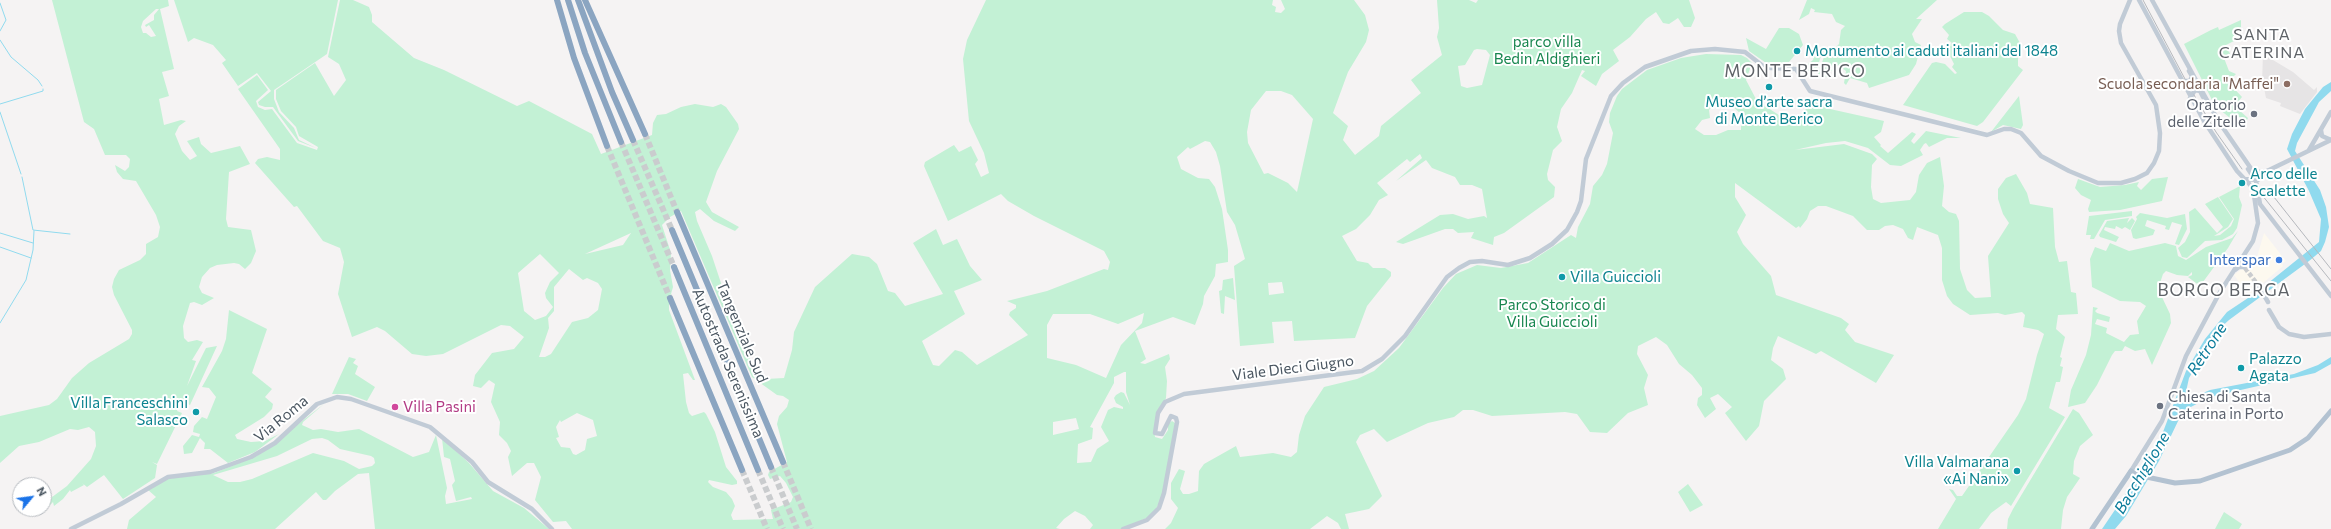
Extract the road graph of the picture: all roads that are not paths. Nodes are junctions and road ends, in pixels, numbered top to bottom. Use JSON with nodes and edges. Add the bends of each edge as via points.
{"nodes":[{"id":1,"x":557,"y":0,"type":"edge"},
{"id":2,"x":568,"y":0,"type":"edge"},
{"id":3,"x":578,"y":0,"type":"edge"},
{"id":4,"x":585,"y":0,"type":"edge"},
{"id":5,"x":2152,"y":0,"type":"edge"},
{"id":6,"x":2138,"y":1,"type":"edge"},
{"id":7,"x":2130,"y":2,"type":"edge"},
{"id":8,"x":2182,"y":55,"type":"junction"},
{"id":9,"x":2182,"y":81,"type":"junction"},
{"id":10,"x":2190,"y":98,"type":"junction"},
{"id":11,"x":2331,"y":112,"type":"edge"},
{"id":12,"x":2217,"y":118,"type":"junction"},
{"id":13,"x":2321,"y":128,"type":"junction"},
{"id":14,"x":645,"y":134,"type":"tunnel mouth"},
{"id":15,"x":633,"y":140,"type":"tunnel mouth"},
{"id":16,"x":2331,"y":140,"type":"edge"},
{"id":17,"x":621,"y":142,"type":"tunnel mouth"},
{"id":18,"x":607,"y":146,"type":"tunnel mouth"},
{"id":19,"x":2306,"y":152,"type":"junction"},
{"id":20,"x":2240,"y":155,"type":"junction"},
{"id":21,"x":2266,"y":171,"type":"junction"},
{"id":22,"x":2246,"y":178,"type":"junction"},
{"id":23,"x":2256,"y":181,"type":"junction"},
{"id":24,"x":678,"y":212,"type":"tunnel mouth"},
{"id":25,"x":2258,"y":221,"type":"junction"},
{"id":26,"x":2272,"y":221,"type":"junction"},
{"id":27,"x":672,"y":230,"type":"tunnel mouth"},
{"id":28,"x":2242,"y":258,"type":"junction"},
{"id":29,"x":674,"y":267,"type":"tunnel mouth"},
{"id":30,"x":2234,"y":271,"type":"junction"},
{"id":31,"x":2259,"y":286,"type":"tunnel mouth"},
{"id":32,"x":2331,"y":296,"type":"edge"},
{"id":33,"x":670,"y":298,"type":"tunnel mouth"},
{"id":34,"x":2268,"y":302,"type":"dead end"},
{"id":35,"x":2269,"y":310,"type":"dead end"},
{"id":36,"x":2330,"y":334,"type":"edge"},
{"id":37,"x":2331,"y":411,"type":"edge"},
{"id":38,"x":783,"y":462,"type":"tunnel mouth"},
{"id":39,"x":771,"y":467,"type":"tunnel mouth"},
{"id":40,"x":742,"y":470,"type":"tunnel mouth"},
{"id":41,"x":758,"y":470,"type":"tunnel mouth"},
{"id":42,"x":2131,"y":471,"type":"junction"},
{"id":43,"x":71,"y":529,"type":"edge"},
{"id":44,"x":552,"y":529,"type":"edge"},
{"id":45,"x":1123,"y":529,"type":"edge"},
{"id":46,"x":2092,"y":529,"type":"edge"}],
"edges":[{"from":1,"to":18,"type":"highway","via":[[574,58]]},
{"from":2,"to":17,"type":"highway","via":[[585,53]]},
{"from":3,"to":15,"type":"highway"},
{"from":4,"to":14,"type":"highway"},
{"from":5,"to":8,"type":"main road"},
{"from":6,"to":7,"type":"main road"},
{"from":6,"to":9,"type":"main road"},
{"from":7,"to":45,"type":"main road","name":"Viale Dieci Giugno","via":[[2120,24],[2121,43],[2153,98],[2160,122],[2159,151],[2147,173],[2121,182],[2098,183],[2041,156],[2021,133],[2014,130],[2004,129],[1987,135],[1810,91],[1796,69],[1763,66],[1745,52],[1715,49],[1691,51],[1645,67],[1614,93],[1586,159],[1581,201],[1567,230],[1552,244],[1530,258],[1508,265],[1482,261],[1470,262],[1459,268],[1441,286],[1405,336],[1382,359],[1362,371],[1192,393],[1175,396],[1165,402],[1158,413],[1155,433],[1162,434],[1171,416],[1176,418],[1177,422],[1164,494],[1158,508],[1147,520]]},
{"from":8,"to":9,"type":"main road","via":[[2192,79],[2189,82]]},
{"from":8,"to":12,"type":"main road"},
{"from":9,"to":10,"type":"main road"},
{"from":10,"to":12,"type":"main road","via":[[2193,91],[2200,92]]},
{"from":10,"to":22,"type":"main road","via":[[2237,171]]},
{"from":11,"to":13,"type":"main road"},
{"from":12,"to":20,"type":"main road"},
{"from":13,"to":16,"type":"main road","via":[[2322,136]]},
{"from":13,"to":19,"type":"main road"},
{"from":16,"to":19,"type":"main road"},
{"from":19,"to":21,"type":"main road"},
{"from":20,"to":21,"type":"main road","via":[[2252,170]]},
{"from":20,"to":23,"type":"main road"},
{"from":21,"to":23,"type":"main road"},
{"from":22,"to":23,"type":"main road"},
{"from":22,"to":25,"type":"main road","via":[[2255,192]]},
{"from":23,"to":26,"type":"main road","via":[[2260,204]]},
{"from":24,"to":38,"type":"highway","name":"Tangenziale Sud"},
{"from":25,"to":26,"type":"main road","via":[[2261,211]]},
{"from":25,"to":28,"type":"main road","via":[[2253,241]]},
{"from":26,"to":32,"type":"main road"},
{"from":27,"to":39,"type":"highway","name":"Tangenziale Sud"},
{"from":28,"to":30,"type":"main road"},
{"from":28,"to":30,"type":"main road","via":[[2244,268],[2239,266]]},
{"from":29,"to":41,"type":"highway","name":"Autostrada Serenissima"},
{"from":30,"to":42,"type":"main road","via":[[2186,356],[2162,421]]},
{"from":31,"to":34,"type":"main road"},
{"from":33,"to":40,"type":"highway","name":"Autostrada Serenissima"},
{"from":35,"to":36,"type":"main road","via":[[2279,328],[2289,334],[2304,337]]},
{"from":37,"to":42,"type":"main road","via":[[2304,441],[2281,455],[2200,481],[2175,483],[2137,475]]},
{"from":42,"to":46,"type":"main road"},
{"from":43,"to":44,"type":"main road","name":"Via Roma","via":[[121,504],[159,480],[177,475],[210,472],[251,457],[274,443],[317,404],[337,397],[350,399],[430,427],[472,462],[488,482],[532,509]]}]}
